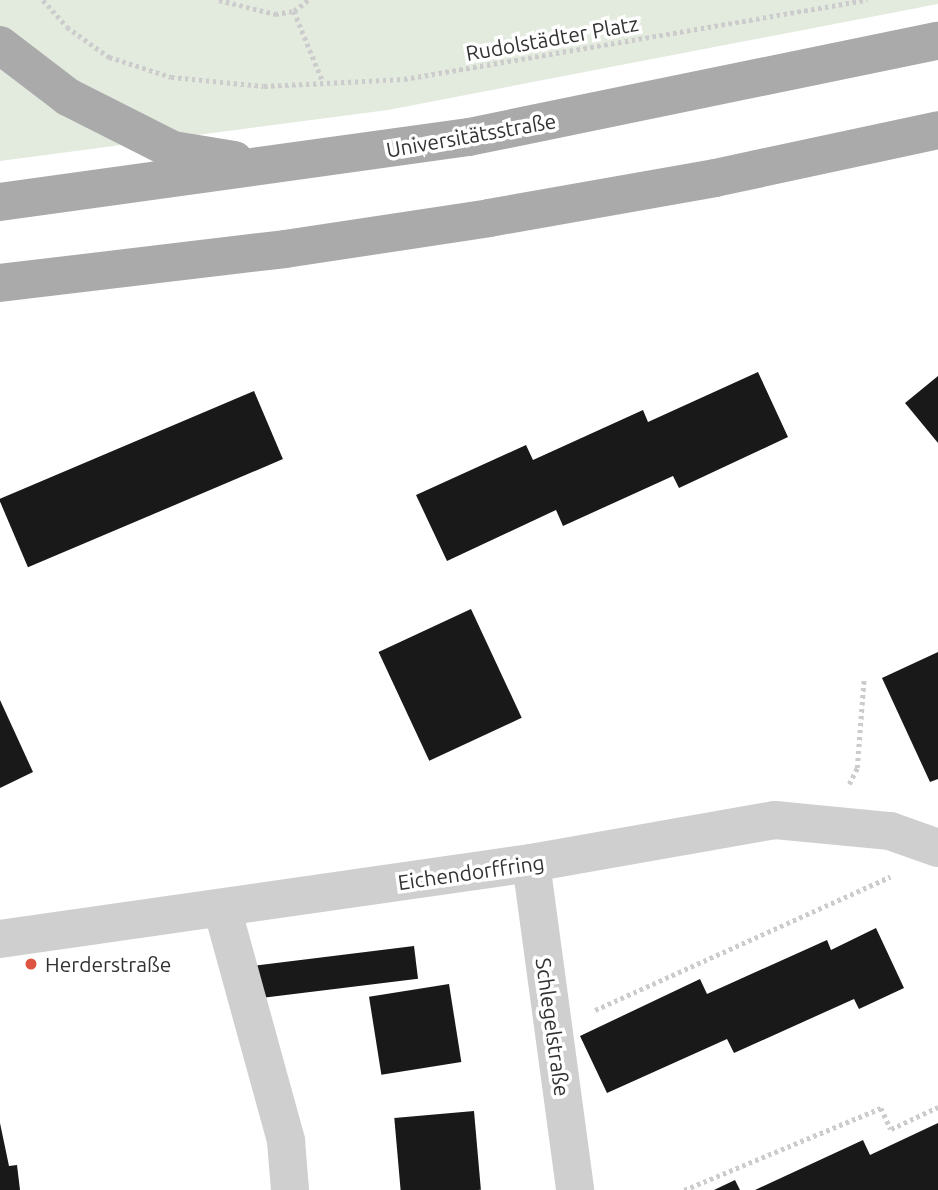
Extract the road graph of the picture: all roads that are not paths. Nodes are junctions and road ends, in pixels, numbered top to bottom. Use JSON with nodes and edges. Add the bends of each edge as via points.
{"nodes":[{"id":1,"x":938,"y":41,"type":"edge"},
{"id":2,"x":0,"y":45,"type":"edge"},
{"id":3,"x":938,"y":130,"type":"edge"},
{"id":4,"x":271,"y":167,"type":"junction"},
{"id":5,"x":0,"y":202,"type":"edge"},
{"id":6,"x":7,"y":285,"type":"edge"},
{"id":7,"x":938,"y":848,"type":"edge"},
{"id":8,"x":531,"y":863,"type":"junction"},
{"id":9,"x":222,"y":908,"type":"junction"},
{"id":10,"x":0,"y":939,"type":"edge"},
{"id":11,"x":290,"y":1190,"type":"edge"},
{"id":12,"x":575,"y":1190,"type":"edge"}],
"edges":[{"from":1,"to":4,"type":"main road","name":"Universitätsstraße","via":[[470,137]]},
{"from":2,"to":4,"type":"main road","via":[[68,97],[173,150]]},
{"from":3,"to":6,"type":"main road","via":[[715,178],[489,218]]},
{"from":4,"to":5,"type":"main road","name":"Universitätsstraße"},
{"from":7,"to":8,"type":"street","name":"Eichendorffring","via":[[890,831],[775,820]]},
{"from":8,"to":9,"type":"street","name":"Eichendorffring"},
{"from":8,"to":12,"type":"street","name":"Schlegelstraße"},
{"from":9,"to":10,"type":"street","name":"Eichendorffring"},
{"from":9,"to":11,"type":"street","via":[[286,1142]]}]}
